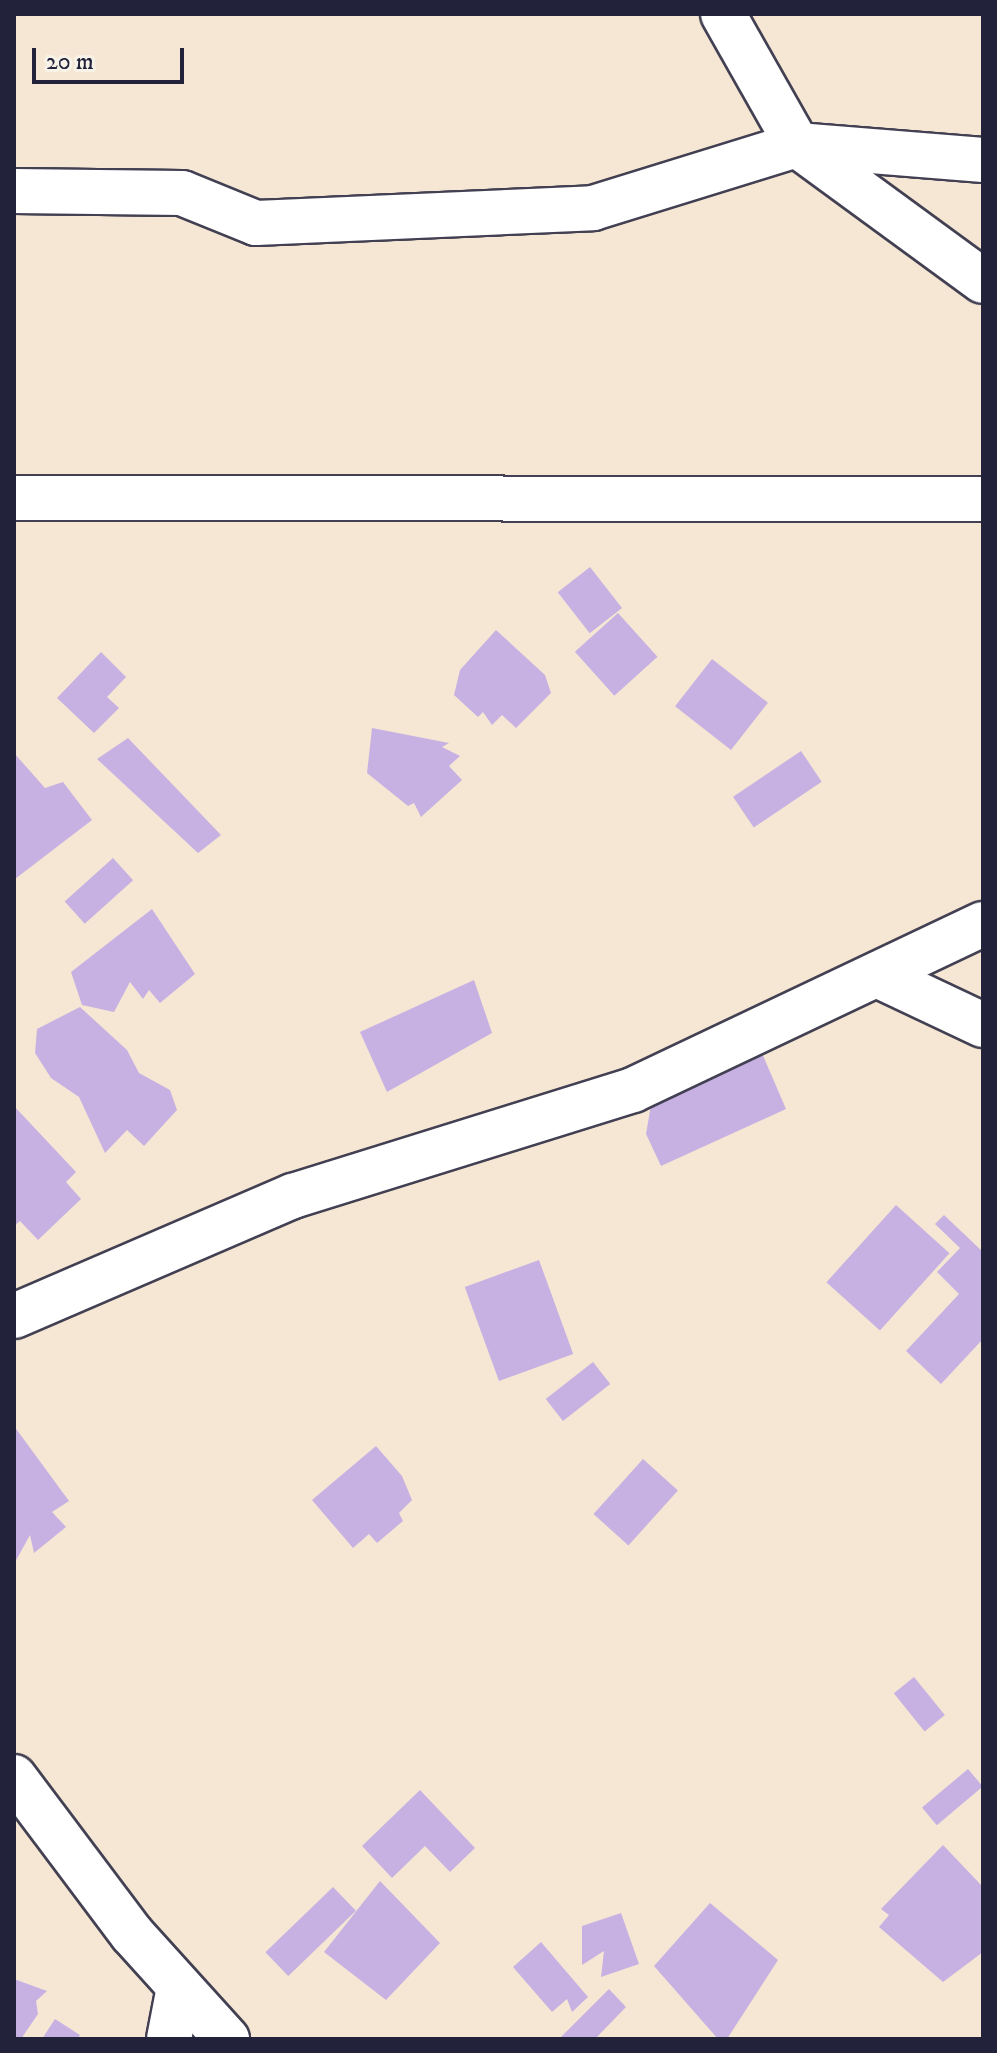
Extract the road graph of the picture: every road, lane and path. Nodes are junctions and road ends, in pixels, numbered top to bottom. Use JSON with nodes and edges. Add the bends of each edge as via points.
{"nodes":[{"id":1,"x":723,"y":14,"type":"edge"},
{"id":2,"x":797,"y":145,"type":"junction"},
{"id":3,"x":983,"y":160,"type":"edge"},
{"id":4,"x":14,"y":191,"type":"edge"},
{"id":5,"x":983,"y":281,"type":"edge"},
{"id":6,"x":14,"y":498,"type":"edge"},
{"id":7,"x":983,"y":499,"type":"edge"},
{"id":8,"x":983,"y":924,"type":"edge"},
{"id":9,"x":877,"y":975,"type":"junction"},
{"id":10,"x":983,"y":1025,"type":"edge"},
{"id":11,"x":14,"y":1316,"type":"edge"},
{"id":12,"x":14,"y":1777,"type":"edge"},
{"id":13,"x":179,"y":1987,"type":"junction"},
{"id":14,"x":169,"y":2039,"type":"edge"},
{"id":15,"x":227,"y":2039,"type":"edge"}],
"edges":[{"from":1,"to":2,"type":"street"},
{"from":2,"to":3,"type":"street"},
{"from":2,"to":4,"type":"street","via":[[593,208],[256,223],[182,193]]},
{"from":2,"to":5,"type":"street"},
{"from":6,"to":7,"type":"street"},
{"from":8,"to":9,"type":"street"},
{"from":9,"to":10,"type":"street"},
{"from":9,"to":11,"type":"street","via":[[633,1090],[293,1196]]},
{"from":12,"to":13,"type":"street"},
{"from":13,"to":14,"type":"street"},
{"from":13,"to":15,"type":"street"}]}
